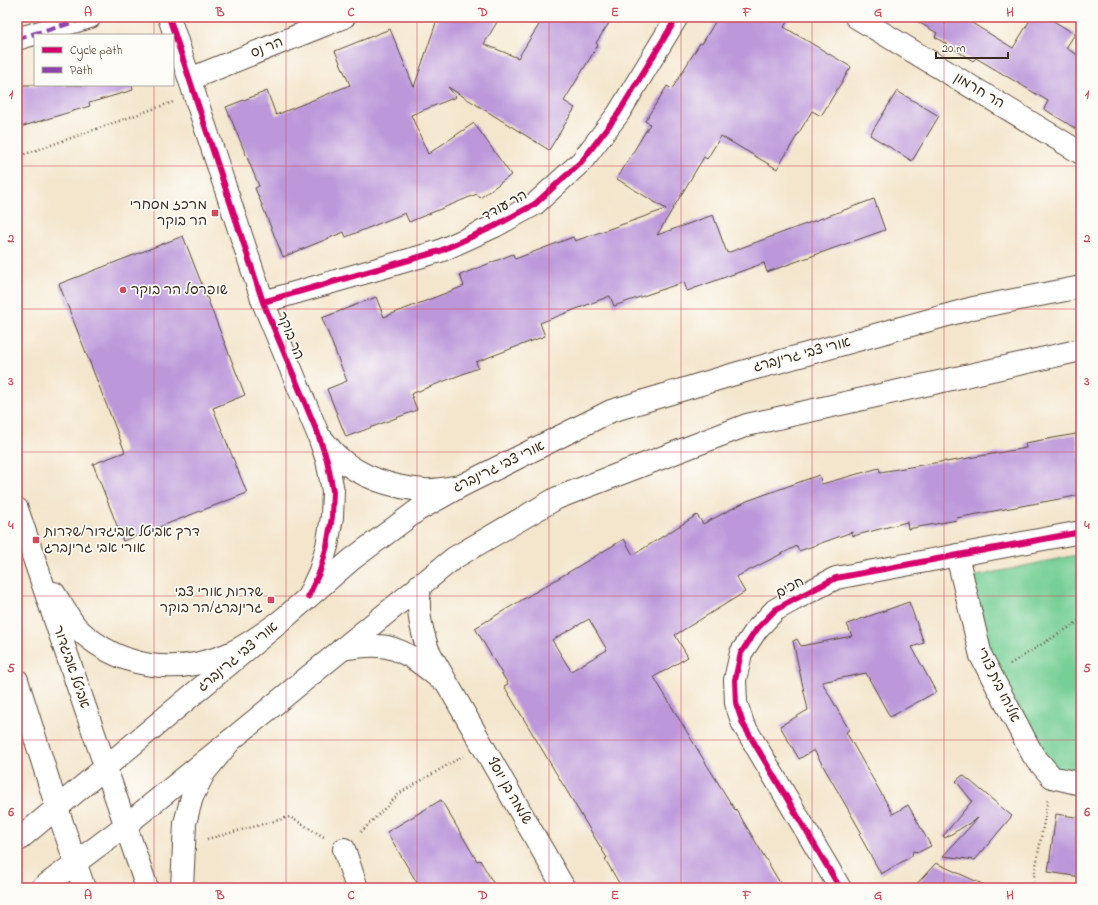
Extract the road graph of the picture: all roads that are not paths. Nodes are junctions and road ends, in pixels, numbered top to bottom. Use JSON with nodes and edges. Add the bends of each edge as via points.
{"nodes":[{"id":1,"x":90,"y":17,"type":"edge"},
{"id":2,"x":169,"y":17,"type":"edge"},
{"id":3,"x":344,"y":17,"type":"edge"},
{"id":4,"x":676,"y":17,"type":"edge"},
{"id":5,"x":856,"y":17,"type":"edge"},
{"id":6,"x":17,"y":39,"type":"edge"},
{"id":7,"x":192,"y":87,"type":"junction"},
{"id":8,"x":1081,"y":153,"type":"edge"},
{"id":9,"x":1081,"y":287,"type":"edge"},
{"id":10,"x":263,"y":302,"type":"junction"},
{"id":11,"x":1081,"y":350,"type":"edge"},
{"id":12,"x":318,"y":434,"type":"junction"},
{"id":13,"x":461,"y":486,"type":"junction"},
{"id":14,"x":17,"y":509,"type":"edge"},
{"id":15,"x":1081,"y":532,"type":"edge"},
{"id":16,"x":957,"y":555,"type":"junction"},
{"id":17,"x":36,"y":564,"type":"junction"},
{"id":18,"x":420,"y":584,"type":"junction"},
{"id":19,"x":308,"y":597,"type":"junction"},
{"id":20,"x":281,"y":621,"type":"junction"},
{"id":21,"x":342,"y":649,"type":"junction"},
{"id":22,"x":17,"y":680,"type":"edge"},
{"id":23,"x":453,"y":694,"type":"junction"},
{"id":24,"x":231,"y":740,"type":"junction"},
{"id":25,"x":106,"y":768,"type":"junction"},
{"id":26,"x":1081,"y":784,"type":"edge"},
{"id":27,"x":57,"y":808,"type":"junction"},
{"id":28,"x":126,"y":825,"type":"junction"},
{"id":29,"x":17,"y":841,"type":"edge"},
{"id":30,"x":344,"y":849,"type":"road end"},
{"id":31,"x":75,"y":861,"type":"junction"},
{"id":32,"x":42,"y":888,"type":"edge"},
{"id":33,"x":84,"y":888,"type":"edge"},
{"id":34,"x":147,"y":888,"type":"edge"},
{"id":35,"x":182,"y":888,"type":"edge"},
{"id":36,"x":357,"y":888,"type":"edge"},
{"id":37,"x":564,"y":888,"type":"edge"},
{"id":38,"x":840,"y":888,"type":"edge"}],
"edges":[{"from":1,"to":6,"type":"main road"},
{"from":2,"to":7,"type":"main road","name":"הר בוקר"},
{"from":3,"to":7,"type":"main road","name":"הר נס"},
{"from":4,"to":10,"type":"main road","name":"הר עודד","via":[[618,114],[582,161],[535,204],[440,251]]},
{"from":5,"to":8,"type":"main road","name":"הר חרמון"},
{"from":7,"to":10,"type":"main road","name":"הר בוקר"},
{"from":9,"to":13,"type":"main road","name":"אורי צבי גרינברג","via":[[973,308],[611,411]]},
{"from":10,"to":12,"type":"main road","name":"הר בוקר"},
{"from":11,"to":18,"type":"main road","via":[[747,425],[557,498],[454,558]]},
{"from":12,"to":13,"type":"main road","name":"הר בוקר","via":[[338,457],[359,472],[380,481],[425,490]]},
{"from":12,"to":19,"type":"main road","name":"הר בוקר","via":[[327,460],[333,491],[332,517],[324,558]]},
{"from":13,"to":19,"type":"main road","name":"אורי צבי גרינברג","via":[[418,510],[350,560]]},
{"from":14,"to":17,"type":"main road","name":"אביטל אביגדור"},
{"from":15,"to":16,"type":"main road","name":"חכים"},
{"from":16,"to":26,"type":"main road","name":"אליהו בית צורי","via":[[981,656],[1033,755],[1052,777]]},
{"from":16,"to":38,"type":"main road","name":"חכים","via":[[836,578],[775,610],[757,629],[741,653],[735,680],[736,703],[743,724]]},
{"from":17,"to":20,"type":"main road","via":[[77,628],[108,651],[129,660],[158,667],[190,666],[226,655]]},
{"from":17,"to":25,"type":"main road","name":"אביטל אביגדור"},
{"from":18,"to":21,"type":"main road"},
{"from":18,"to":23,"type":"main road","name":"שלמה בן יוסף","via":[[420,627],[428,650]]},
{"from":19,"to":20,"type":"main road","name":"אורי צבי גרינברג"},
{"from":20,"to":25,"type":"main road","name":"אורי צבי גרינברג"},
{"from":21,"to":23,"type":"main road","name":"שלמה בן יוסף","via":[[381,646],[397,651],[418,661],[439,678]]},
{"from":21,"to":24,"type":"main road"},
{"from":22,"to":27,"type":"main road"},
{"from":23,"to":37,"type":"main road","name":"שלמה בן יוסף"},
{"from":24,"to":28,"type":"main road"},
{"from":24,"to":35,"type":"main road","via":[[204,773],[192,797],[185,823]]},
{"from":25,"to":27,"type":"main road","name":"אורי צבי גרינברג"},
{"from":25,"to":28,"type":"main road","name":"אביטל אביגדור"},
{"from":27,"to":29,"type":"main road","name":"אורי צבי גרינברג"},
{"from":27,"to":31,"type":"main road"},
{"from":28,"to":31,"type":"main road"},
{"from":28,"to":34,"type":"main road","name":"אביטל אביגדור"},
{"from":30,"to":36,"type":"main road"},
{"from":31,"to":32,"type":"main road"},
{"from":31,"to":33,"type":"main road"}]}
